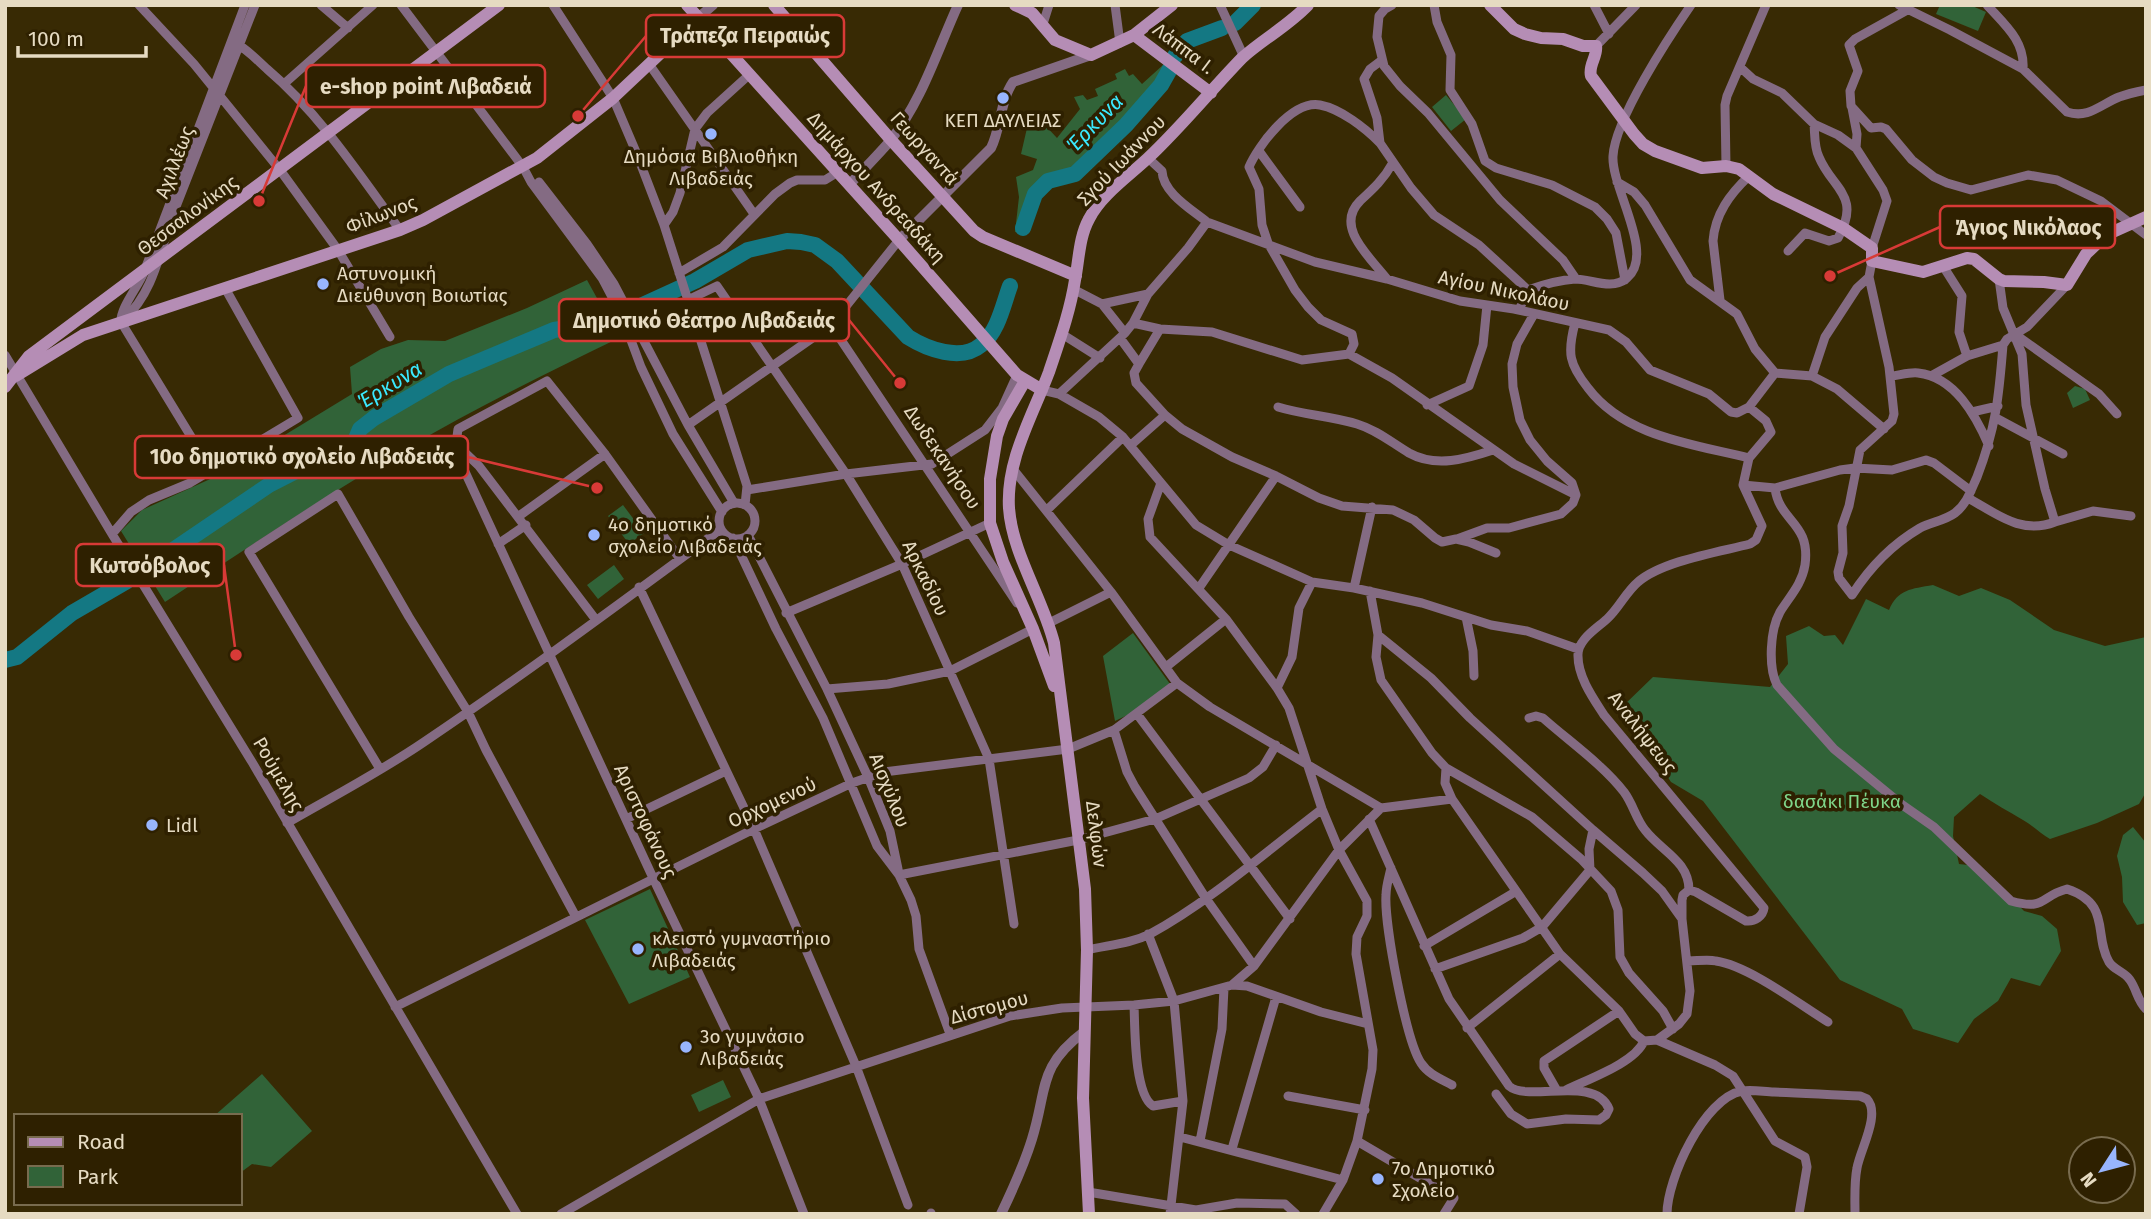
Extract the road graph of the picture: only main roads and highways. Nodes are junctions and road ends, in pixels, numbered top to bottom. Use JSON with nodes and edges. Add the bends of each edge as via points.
{"nodes":[{"id":1,"x":499,"y":5,"type":"edge"},
{"id":2,"x":687,"y":5,"type":"edge"},
{"id":3,"x":774,"y":5,"type":"edge"},
{"id":4,"x":1015,"y":5,"type":"edge"},
{"id":5,"x":1172,"y":5,"type":"edge"},
{"id":6,"x":1308,"y":5,"type":"edge"},
{"id":7,"x":1490,"y":5,"type":"edge"},
{"id":8,"x":698,"y":18,"type":"junction"},
{"id":9,"x":1134,"y":35,"type":"junction"},
{"id":10,"x":1211,"y":93,"type":"junction"},
{"id":11,"x":2146,"y":217,"type":"edge"},
{"id":12,"x":1075,"y":283,"type":"junction"},
{"id":13,"x":1021,"y":378,"type":"junction"},
{"id":14,"x":11,"y":379,"type":"edge"},
{"id":15,"x":5,"y":387,"type":"edge"},
{"id":16,"x":1042,"y":390,"type":"junction"},
{"id":17,"x":1013,"y":468,"type":"joint"},
{"id":18,"x":1060,"y":703,"type":"junction"},
{"id":19,"x":1089,"y":1214,"type":"edge"}],
"edges":[{"from":1,"to":14,"type":"main road","name":"Θεσσαλονίκης","via":[[29,356]]},
{"from":2,"to":8,"type":"main road","name":"Δημάρχου Ανδρεαδάκη"},
{"from":3,"to":12,"type":"main road","name":"Γεωργαντά","via":[[974,231]]},
{"from":4,"to":9,"type":"main road","via":[[1032,13],[1055,40],[1091,55]]},
{"from":5,"to":9,"type":"main road"},
{"from":6,"to":10,"type":"main road","name":"Σγού Ιωάννου","via":[[1244,57]]},
{"from":7,"to":11,"type":"main road","via":[[1525,34],[1596,46],[1591,76],[1643,144],[1702,168],[1732,166],[1791,205],[1843,228],[1872,255],[1923,272],[1967,258],[1999,279],[2067,285],[2106,235]]},
{"from":8,"to":13,"type":"main road","name":"Δημάρχου Ανδρεαδάκη"},
{"from":8,"to":14,"type":"main road","name":"Φίλωνος","via":[[613,98],[523,167],[400,230],[74,339]]},
{"from":9,"to":10,"type":"main road","name":"Λάππα Ι."},
{"from":10,"to":12,"type":"main road","name":"Σγού Ιωάννου","via":[[1088,219]]},
{"from":12,"to":16,"type":"main road","name":"Σγού Ιωάννου"},
{"from":13,"to":16,"type":"main road","name":"Δημάρχου Ανδρεαδάκη"},
{"from":13,"to":18,"type":"main road","via":[[1003,419],[991,433],[990,523]]},
{"from":14,"to":15,"type":"main road","name":"Θεσσαλονίκης"},
{"from":16,"to":17,"type":"main road","name":"Σγού Ιωάννου"},
{"from":17,"to":18,"type":"main road","name":"Δελφών","via":[[1009,508],[1049,623]]},
{"from":18,"to":19,"type":"main road","name":"Δελφών","via":[[1085,889],[1083,1098]]}]}
